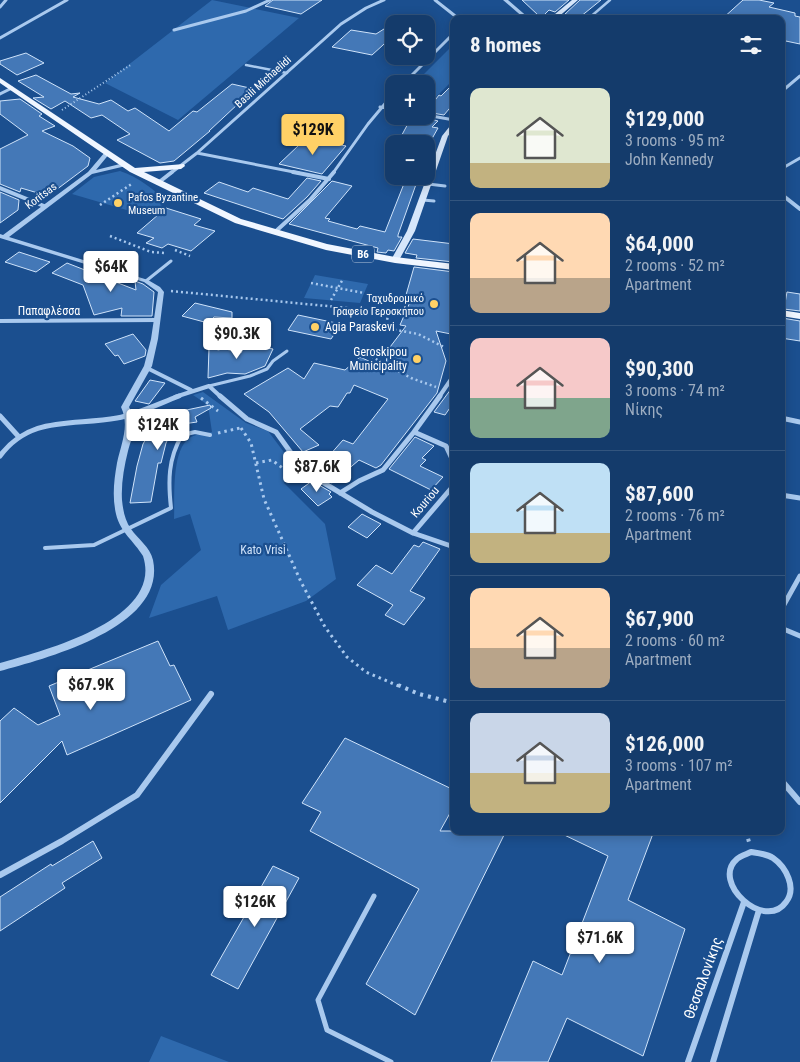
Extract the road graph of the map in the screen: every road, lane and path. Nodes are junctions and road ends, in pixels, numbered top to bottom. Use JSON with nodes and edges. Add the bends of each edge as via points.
{"nodes":[{"id":1,"x":6,"y":0,"type":"edge"},
{"id":2,"x":67,"y":0,"type":"edge"},
{"id":3,"x":270,"y":0,"type":"edge"},
{"id":4,"x":384,"y":0,"type":"edge"},
{"id":5,"x":435,"y":0,"type":"edge"},
{"id":6,"x":505,"y":0,"type":"edge"},
{"id":7,"x":575,"y":0,"type":"edge"},
{"id":8,"x":610,"y":0,"type":"edge"},
{"id":9,"x":0,"y":7,"type":"edge"},
{"id":10,"x":454,"y":15,"type":"edge"},
{"id":11,"x":523,"y":15,"type":"edge"},
{"id":12,"x":557,"y":15,"type":"edge"},
{"id":13,"x":593,"y":15,"type":"edge"},
{"id":14,"x":174,"y":30,"type":"dead end"},
{"id":15,"x":450,"y":37,"type":"edge"},
{"id":16,"x":0,"y":38,"type":"edge"},
{"id":17,"x":132,"y":64,"type":"dead end"},
{"id":18,"x":246,"y":65,"type":"dead end"},
{"id":19,"x":287,"y":72,"type":"junction"},
{"id":20,"x":412,"y":75,"type":"edge"},
{"id":21,"x":800,"y":76,"type":"edge"},
{"id":22,"x":0,"y":80,"type":"edge"},
{"id":23,"x":12,"y":88,"type":"junction"},
{"id":24,"x":785,"y":89,"type":"edge"},
{"id":25,"x":0,"y":94,"type":"edge"},
{"id":26,"x":385,"y":102,"type":"edge"},
{"id":27,"x":380,"y":107,"type":"junction"},
{"id":28,"x":385,"y":108,"type":"edge"},
{"id":29,"x":53,"y":115,"type":"junction"},
{"id":30,"x":435,"y":117,"type":"edge"},
{"id":31,"x":450,"y":120,"type":"edge"},
{"id":32,"x":450,"y":128,"type":"edge"},
{"id":33,"x":107,"y":153,"type":"junction"},
{"id":34,"x":197,"y":153,"type":"junction"},
{"id":35,"x":800,"y":158,"type":"edge"},
{"id":36,"x":435,"y":164,"type":"edge"},
{"id":37,"x":124,"y":165,"type":"junction"},
{"id":38,"x":181,"y":166,"type":"junction"},
{"id":39,"x":785,"y":167,"type":"edge"},
{"id":40,"x":133,"y":170,"type":"junction"},
{"id":41,"x":90,"y":173,"type":"junction"},
{"id":42,"x":145,"y":176,"type":"junction"},
{"id":43,"x":329,"y":179,"type":"junction"},
{"id":44,"x":158,"y":183,"type":"junction"},
{"id":45,"x":428,"y":185,"type":"edge"},
{"id":46,"x":435,"y":185,"type":"edge"},
{"id":47,"x":445,"y":186,"type":"dead end"},
{"id":48,"x":0,"y":188,"type":"edge"},
{"id":49,"x":785,"y":197,"type":"edge"},
{"id":50,"x":424,"y":200,"type":"junction"},
{"id":51,"x":434,"y":201,"type":"dead end"},
{"id":52,"x":100,"y":205,"type":"dead end"},
{"id":53,"x":44,"y":206,"type":"junction"},
{"id":54,"x":800,"y":209,"type":"edge"},
{"id":55,"x":274,"y":232,"type":"junction"},
{"id":56,"x":110,"y":236,"type":"dead end"},
{"id":57,"x":2,"y":237,"type":"edge"},
{"id":58,"x":174,"y":250,"type":"dead end"},
{"id":59,"x":167,"y":252,"type":"dead end"},
{"id":60,"x":190,"y":256,"type":"dead end"},
{"id":61,"x":395,"y":260,"type":"junction"},
{"id":62,"x":171,"y":261,"type":"dead end"},
{"id":63,"x":450,"y":267,"type":"edge"},
{"id":64,"x":343,"y":279,"type":"dead end"},
{"id":65,"x":146,"y":281,"type":"junction"},
{"id":66,"x":310,"y":283,"type":"dead end"},
{"id":67,"x":338,"y":288,"type":"junction"},
{"id":68,"x":160,"y":291,"type":"junction"},
{"id":69,"x":364,"y":293,"type":"dead end"},
{"id":70,"x":331,"y":300,"type":"dead end"},
{"id":71,"x":785,"y":314,"type":"edge"},
{"id":72,"x":800,"y":316,"type":"edge"},
{"id":73,"x":158,"y":320,"type":"junction"},
{"id":74,"x":0,"y":321,"type":"edge"},
{"id":75,"x":450,"y":349,"type":"edge"},
{"id":76,"x":287,"y":351,"type":"dead end"},
{"id":77,"x":367,"y":354,"type":"dead end"},
{"id":78,"x":147,"y":368,"type":"junction"},
{"id":79,"x":450,"y":380,"type":"edge"},
{"id":80,"x":209,"y":386,"type":"junction"},
{"id":81,"x":191,"y":390,"type":"junction"},
{"id":82,"x":443,"y":390,"type":"junction"},
{"id":83,"x":219,"y":412,"type":"dead end"},
{"id":84,"x":129,"y":415,"type":"junction"},
{"id":85,"x":0,"y":416,"type":"edge"},
{"id":86,"x":785,"y":419,"type":"edge"},
{"id":87,"x":800,"y":422,"type":"edge"},
{"id":88,"x":233,"y":423,"type":"dead end"},
{"id":89,"x":240,"y":428,"type":"junction"},
{"id":90,"x":414,"y":432,"type":"junction"},
{"id":91,"x":210,"y":435,"type":"joint"},
{"id":92,"x":19,"y":436,"type":"junction"},
{"id":93,"x":450,"y":445,"type":"edge"},
{"id":94,"x":446,"y":446,"type":"junction"},
{"id":95,"x":450,"y":454,"type":"edge"},
{"id":96,"x":0,"y":456,"type":"edge"},
{"id":97,"x":272,"y":460,"type":"dead end"},
{"id":98,"x":256,"y":462,"type":"junction"},
{"id":99,"x":450,"y":490,"type":"edge"},
{"id":100,"x":340,"y":493,"type":"junction"},
{"id":101,"x":785,"y":495,"type":"edge"},
{"id":102,"x":800,"y":498,"type":"edge"},
{"id":103,"x":126,"y":529,"type":"junction"},
{"id":104,"x":413,"y":533,"type":"junction"},
{"id":105,"x":450,"y":546,"type":"edge"},
{"id":106,"x":45,"y":548,"type":"dead end"},
{"id":107,"x":800,"y":576,"type":"edge"},
{"id":108,"x":785,"y":603,"type":"edge"},
{"id":109,"x":785,"y":630,"type":"edge"},
{"id":110,"x":800,"y":636,"type":"edge"},
{"id":111,"x":0,"y":667,"type":"edge"},
{"id":112,"x":211,"y":694,"type":"dead end"},
{"id":113,"x":450,"y":702,"type":"edge"},
{"id":114,"x":785,"y":785,"type":"edge"},
{"id":115,"x":800,"y":802,"type":"edge"},
{"id":116,"x":0,"y":875,"type":"edge"},
{"id":117,"x":374,"y":896,"type":"dead end"},
{"id":118,"x":744,"y":902,"type":"junction"},
{"id":119,"x":759,"y":910,"type":"junction"},
{"id":120,"x":392,"y":1062,"type":"edge"},
{"id":121,"x":688,"y":1062,"type":"edge"},
{"id":122,"x":712,"y":1062,"type":"edge"}],
"edges":[{"from":1,"to":9,"type":"street"},
{"from":2,"to":16,"type":"street"},
{"from":3,"to":14,"type":"street","via":[[250,12]]},
{"from":4,"to":19,"type":"street","name":"Basili Michaelidi","via":[[341,24]]},
{"from":5,"to":10,"type":"street"},
{"from":6,"to":11,"type":"street"},
{"from":7,"to":12,"type":"main road"},
{"from":8,"to":13,"type":"lane"},
{"from":15,"to":20,"type":"street"},
{"from":17,"to":29,"type":"path"},
{"from":18,"to":19,"type":"lane"},
{"from":19,"to":34,"type":"street","name":"Basili Michaelidi"},
{"from":21,"to":24,"type":"street"},
{"from":22,"to":23,"type":"main road","number":"B6"},
{"from":23,"to":25,"type":"street"},
{"from":23,"to":29,"type":"main road","number":"B6"},
{"from":26,"to":27,"type":"street"},
{"from":27,"to":28,"type":"street"},
{"from":27,"to":43,"type":"street"},
{"from":29,"to":33,"type":"main road","number":"B6"},
{"from":30,"to":31,"type":"street"},
{"from":32,"to":36,"type":"main road"},
{"from":33,"to":37,"type":"main road","number":"B6"},
{"from":33,"to":41,"type":"street","name":"Koritsas"},
{"from":34,"to":38,"type":"street","name":"Basili Michaelidi"},
{"from":34,"to":43,"type":"street"},
{"from":35,"to":39,"type":"street"},
{"from":37,"to":40,"type":"main road","number":"B6"},
{"from":37,"to":41,"type":"street","name":"Koritsas"},
{"from":38,"to":40,"type":"main road"},
{"from":38,"to":44,"type":"street","name":"Basili Michaelidi"},
{"from":40,"to":42,"type":"main road","number":"B6"},
{"from":41,"to":53,"type":"street","name":"Koritsas"},
{"from":42,"to":44,"type":"main road","number":"B6"},
{"from":42,"to":52,"type":"path"},
{"from":43,"to":55,"type":"street"},
{"from":44,"to":55,"type":"main road","number":"B6","via":[[238,221]]},
{"from":45,"to":50,"type":"main road"},
{"from":46,"to":47,"type":"lane"},
{"from":48,"to":53,"type":"street"},
{"from":49,"to":54,"type":"street"},
{"from":50,"to":51,"type":"lane"},
{"from":50,"to":61,"type":"main road"},
{"from":53,"to":57,"type":"street","name":"Koritsas"},
{"from":55,"to":61,"type":"main road","number":"B6","via":[[326,248]]},
{"from":56,"to":59,"type":"path","via":[[151,252]]},
{"from":57,"to":65,"type":"street"},
{"from":58,"to":60,"type":"path"},
{"from":61,"to":63,"type":"main road","number":"B6"},
{"from":62,"to":65,"type":"lane"},
{"from":64,"to":67,"type":"path"},
{"from":65,"to":68,"type":"street"},
{"from":66,"to":67,"type":"path"},
{"from":67,"to":69,"type":"path"},
{"from":67,"to":70,"type":"path"},
{"from":68,"to":73,"type":"street"},
{"from":68,"to":75,"type":"path","via":[[389,312],[385,328],[418,334]]},
{"from":71,"to":72,"type":"main road"},
{"from":73,"to":74,"type":"street","name":"Παπαφλέσσα"},
{"from":73,"to":78,"type":"street"},
{"from":76,"to":80,"type":"street","via":[[267,370]]},
{"from":77,"to":82,"type":"path","via":[[411,378]]},
{"from":78,"to":81,"type":"street"},
{"from":78,"to":84,"type":"street","via":[[127,400],[125,407]]},
{"from":79,"to":82,"type":"street"},
{"from":80,"to":81,"type":"street"},
{"from":80,"to":100,"type":"street","via":[[247,419],[276,432],[304,472]]},
{"from":81,"to":83,"type":"path"},
{"from":81,"to":84,"type":"street"},
{"from":82,"to":90,"type":"street"},
{"from":84,"to":92,"type":"street","via":[[44,428]]},
{"from":84,"to":103,"type":"street","via":[[117,502]]},
{"from":85,"to":92,"type":"street"},
{"from":86,"to":87,"type":"street"},
{"from":88,"to":89,"type":"path"},
{"from":89,"to":91,"type":"path"},
{"from":89,"to":98,"type":"path","via":[[251,443]]},
{"from":90,"to":94,"type":"street"},
{"from":90,"to":100,"type":"street","via":[[383,470]]},
{"from":91,"to":103,"type":"lane","via":[[195,432],[182,435],[173,448],[168,473],[171,508]]},
{"from":92,"to":96,"type":"street"},
{"from":93,"to":94,"type":"street"},
{"from":94,"to":95,"type":"street"},
{"from":97,"to":98,"type":"path"},
{"from":98,"to":113,"type":"path","via":[[264,500],[325,627],[346,657],[366,672],[419,694]]},
{"from":99,"to":104,"type":"street","name":"Kouriou"},
{"from":100,"to":104,"type":"street"},
{"from":101,"to":102,"type":"street"},
{"from":103,"to":106,"type":"lane","via":[[89,546]]},
{"from":103,"to":111,"type":"street","via":[[149,558],[149,580],[137,606],[71,644]]},
{"from":104,"to":105,"type":"street"},
{"from":107,"to":108,"type":"street"},
{"from":109,"to":110,"type":"street"},
{"from":112,"to":116,"type":"street","via":[[137,795]]},
{"from":114,"to":115,"type":"street"},
{"from":117,"to":120,"type":"lane","via":[[318,1000],[327,1030]]},
{"from":118,"to":119,"type":"street"},
{"from":118,"to":119,"type":"street","via":[[732,888],[729,871],[732,864],[736,858],[751,852],[772,858],[788,874],[791,894],[779,908]]},
{"from":118,"to":121,"type":"street","name":"Θεσσαλονίκης"},
{"from":119,"to":122,"type":"street"}]}
